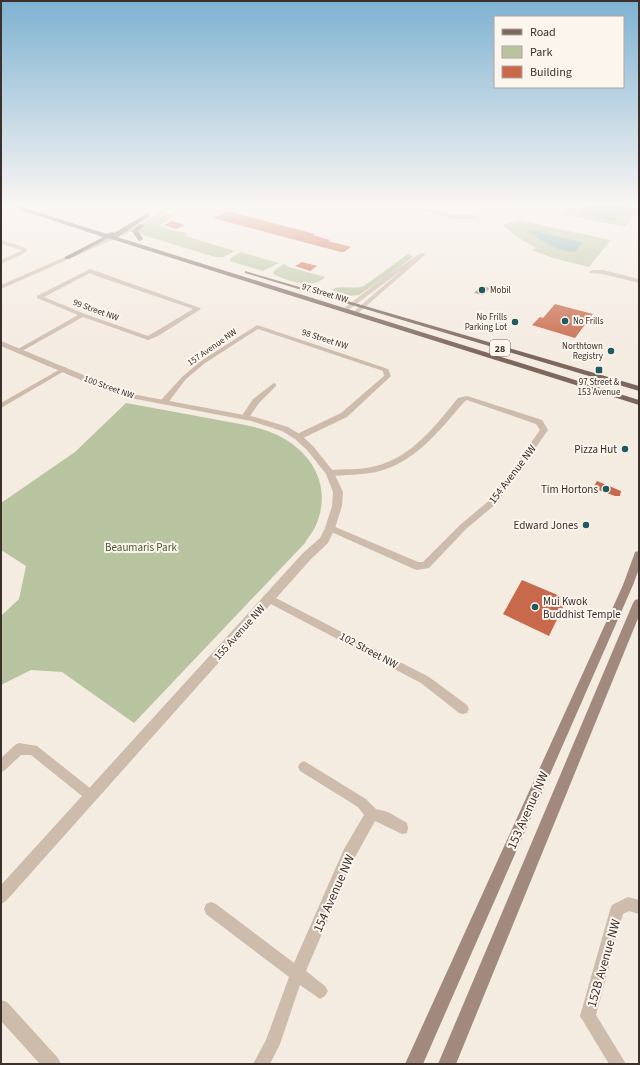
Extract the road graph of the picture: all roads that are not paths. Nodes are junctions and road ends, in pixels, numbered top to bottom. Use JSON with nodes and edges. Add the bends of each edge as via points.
{"nodes":[{"id":1,"x":20,"y":254,"type":"edge"},
{"id":2,"x":68,"y":254,"type":"edge"},
{"id":3,"x":75,"y":254,"type":"edge"},
{"id":4,"x":77,"y":254,"type":"edge"},
{"id":5,"x":163,"y":254,"type":"edge"},
{"id":6,"x":423,"y":254,"type":"dead end"},
{"id":7,"x":67,"y":258,"type":"junction"},
{"id":8,"x":417,"y":258,"type":"junction"},
{"id":9,"x":1,"y":262,"type":"edge"},
{"id":10,"x":38,"y":269,"type":"junction"},
{"id":11,"x":238,"y":269,"type":"dead end"},
{"id":12,"x":592,"y":272,"type":"dead end"},
{"id":13,"x":639,"y":281,"type":"edge"},
{"id":14,"x":1,"y":286,"type":"edge"},
{"id":15,"x":352,"y":304,"type":"junction"},
{"id":16,"x":362,"y":307,"type":"junction"},
{"id":17,"x":345,"y":310,"type":"junction"},
{"id":18,"x":354,"y":313,"type":"junction"},
{"id":19,"x":83,"y":315,"type":"junction"},
{"id":20,"x":257,"y":327,"type":"joint"},
{"id":21,"x":1,"y":343,"type":"edge"},
{"id":22,"x":20,"y":350,"type":"junction"},
{"id":23,"x":64,"y":369,"type":"junction"},
{"id":24,"x":564,"y":379,"type":"junction"},
{"id":25,"x":274,"y":385,"type":"dead end"},
{"id":26,"x":639,"y":389,"type":"edge"},
{"id":27,"x":639,"y":396,"type":"edge"},
{"id":28,"x":164,"y":402,"type":"junction"},
{"id":29,"x":639,"y":402,"type":"edge"},
{"id":30,"x":1,"y":406,"type":"edge"},
{"id":31,"x":246,"y":417,"type":"junction"},
{"id":32,"x":298,"y":437,"type":"junction"},
{"id":33,"x":330,"y":473,"type":"junction"},
{"id":34,"x":330,"y":528,"type":"junction"},
{"id":35,"x":639,"y":555,"type":"edge"},
{"id":36,"x":270,"y":599,"type":"junction"},
{"id":37,"x":639,"y":603,"type":"edge"},
{"id":38,"x":463,"y":709,"type":"dead end"},
{"id":39,"x":1,"y":766,"type":"edge"},
{"id":40,"x":304,"y":767,"type":"dead end"},
{"id":41,"x":91,"y":796,"type":"junction"},
{"id":42,"x":372,"y":814,"type":"junction"},
{"id":43,"x":402,"y":828,"type":"dead end"},
{"id":44,"x":1,"y":896,"type":"edge"},
{"id":45,"x":639,"y":907,"type":"edge"},
{"id":46,"x":211,"y":909,"type":"dead end"},
{"id":47,"x":297,"y":974,"type":"junction"},
{"id":48,"x":320,"y":991,"type":"dead end"},
{"id":49,"x":1,"y":1008,"type":"edge"},
{"id":50,"x":52,"y":1064,"type":"edge"},
{"id":51,"x":261,"y":1064,"type":"edge"},
{"id":52,"x":414,"y":1064,"type":"edge"},
{"id":53,"x":447,"y":1064,"type":"edge"},
{"id":54,"x":618,"y":1064,"type":"edge"}],
"edges":[{"from":1,"to":9,"type":"street"},
{"from":2,"to":10,"type":"street"},
{"from":3,"to":7,"type":"main road"},
{"from":4,"to":7,"type":"street"},
{"from":5,"to":17,"type":"main road","name":"97 Street NW"},
{"from":6,"to":8,"type":"street"},
{"from":7,"to":10,"type":"street"},
{"from":8,"to":15,"type":"street","via":[[395,271]]},
{"from":8,"to":16,"type":"street","via":[[415,264]]},
{"from":10,"to":14,"type":"street"},
{"from":11,"to":15,"type":"main road","name":"97 Street NW"},
{"from":12,"to":13,"type":"street","via":[[603,272]]},
{"from":15,"to":16,"type":"main road","name":"97 Street NW"},
{"from":15,"to":17,"type":"street"},
{"from":16,"to":18,"type":"street"},
{"from":16,"to":26,"type":"main road","name":"97 Street NW","number":"28"},
{"from":17,"to":18,"type":"main road","name":"97 Street NW"},
{"from":18,"to":24,"type":"main road","name":"97 Street NW","number":"28"},
{"from":19,"to":19,"type":"street","name":"99 Street NW","via":[[39,297],[90,271],[198,309],[148,338]]},
{"from":19,"to":22,"type":"street"},
{"from":20,"to":28,"type":"street","name":"157 Avenue NW","via":[[203,362],[184,378]]},
{"from":20,"to":32,"type":"street","name":"98 Street NW","via":[[386,370],[388,376],[344,415]]},
{"from":21,"to":22,"type":"street","name":"100 Street NW"},
{"from":22,"to":23,"type":"street","name":"100 Street NW"},
{"from":23,"to":28,"type":"street","name":"100 Street NW","via":[[112,390]]},
{"from":23,"to":30,"type":"street"},
{"from":24,"to":27,"type":"main road","via":[[600,385]]},
{"from":24,"to":29,"type":"main road","name":"97 Street NW"},
{"from":25,"to":31,"type":"street","via":[[256,401]]},
{"from":28,"to":31,"type":"street","name":"100 Street NW"},
{"from":31,"to":32,"type":"street","name":"100 Street NW","via":[[285,429]]},
{"from":32,"to":33,"type":"street","name":"100 Street NW"},
{"from":33,"to":34,"type":"street","name":"155 Avenue NW","via":[[338,492],[337,506]]},
{"from":33,"to":34,"type":"street","name":"154 Avenue NW","via":[[376,469],[402,460],[425,442],[461,400],[467,398],[539,422],[544,430],[494,501],[426,565],[417,566]]},
{"from":34,"to":36,"type":"street","name":"155 Avenue NW","via":[[324,540]]},
{"from":35,"to":52,"type":"main road","name":"153 Avenue NW","via":[[628,585]]},
{"from":36,"to":38,"type":"street","name":"102 Street NW","via":[[425,680]]},
{"from":36,"to":41,"type":"street","name":"155 Avenue NW"},
{"from":37,"to":53,"type":"main road","name":"153 Avenue NW"},
{"from":39,"to":41,"type":"street","via":[[19,749],[33,750]]},
{"from":40,"to":42,"type":"street","via":[[362,803]]},
{"from":41,"to":44,"type":"street","name":"155 Avenue NW"},
{"from":42,"to":43,"type":"street"},
{"from":42,"to":47,"type":"street","name":"154 Avenue NW","via":[[348,854]]},
{"from":45,"to":54,"type":"street","name":"152B Avenue NW","via":[[628,904],[617,910],[588,1016]]},
{"from":46,"to":47,"type":"street"},
{"from":47,"to":48,"type":"street"},
{"from":47,"to":51,"type":"street","name":"154 Avenue NW","via":[[272,1044]]},
{"from":49,"to":50,"type":"street"}]}
